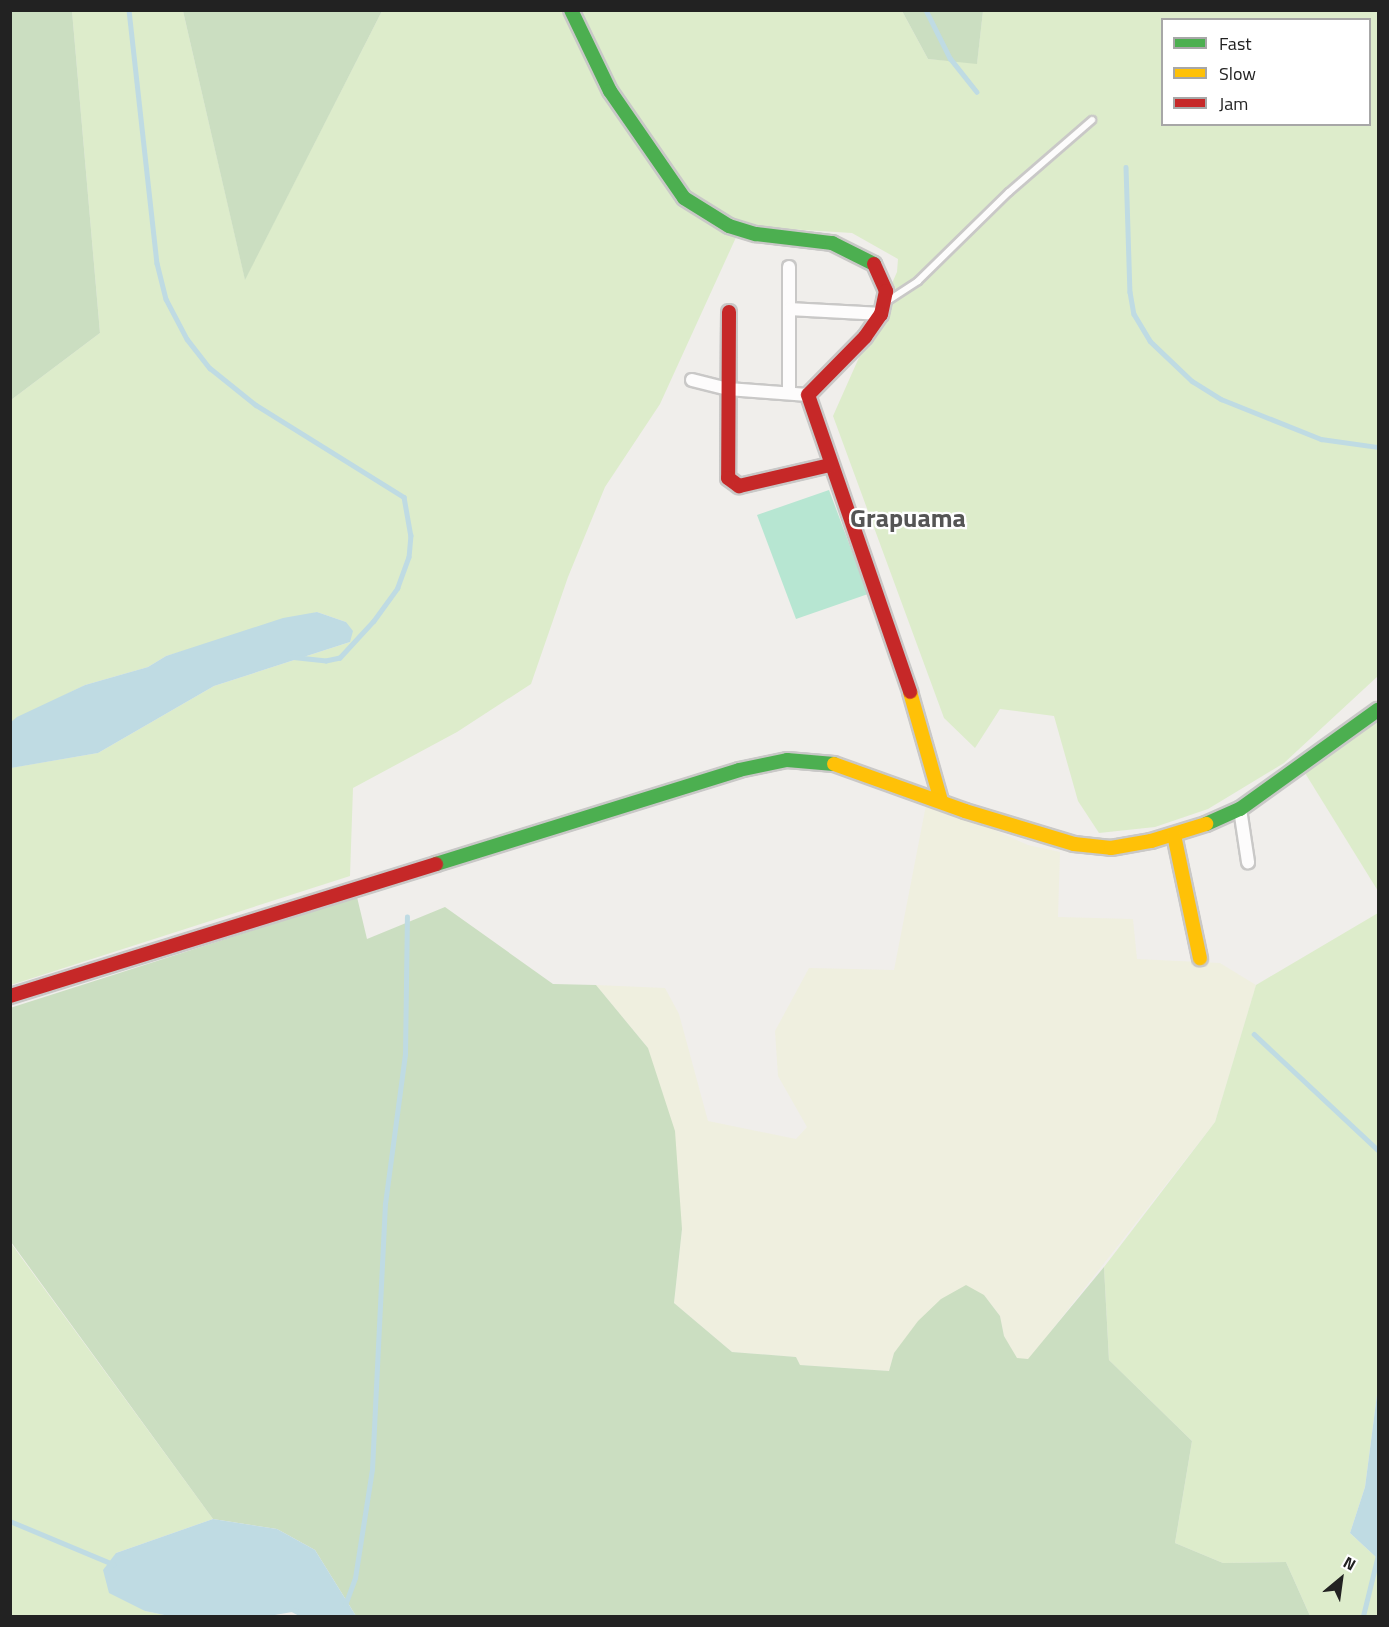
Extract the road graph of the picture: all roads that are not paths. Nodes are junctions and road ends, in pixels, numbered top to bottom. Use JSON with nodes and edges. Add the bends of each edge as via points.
{"nodes":[{"id":1,"x":571,"y":10,"type":"edge"},
{"id":2,"x":1092,"y":120,"type":"dead end"},
{"id":3,"x":789,"y":267,"type":"dead end"},
{"id":4,"x":883,"y":308,"type":"junction"},
{"id":5,"x":790,"y":309,"type":"junction"},
{"id":6,"x":729,"y":312,"type":"dead end"},
{"id":7,"x":692,"y":380,"type":"dead end"},
{"id":8,"x":728,"y":389,"type":"junction"},
{"id":9,"x":789,"y":392,"type":"junction"},
{"id":10,"x":808,"y":395,"type":"junction"},
{"id":11,"x":830,"y":465,"type":"junction"},
{"id":12,"x":1378,"y":710,"type":"edge"},
{"id":13,"x":941,"y":801,"type":"junction"},
{"id":14,"x":1240,"y":809,"type":"junction"},
{"id":15,"x":1174,"y":835,"type":"junction"},
{"id":16,"x":1248,"y":862,"type":"dead end"},
{"id":17,"x":1200,"y":958,"type":"dead end"},
{"id":18,"x":10,"y":996,"type":"edge"}],
"edges":[{"from":1,"to":4,"type":"street","via":[[610,91],[684,198],[729,226],[852,249],[878,267]]},
{"from":2,"to":4,"type":"lane","via":[[1009,192],[918,281]]},
{"from":3,"to":5,"type":"street"},
{"from":4,"to":5,"type":"street"},
{"from":4,"to":10,"type":"street","via":[[865,337],[823,375]]},
{"from":5,"to":9,"type":"street"},
{"from":6,"to":8,"type":"street"},
{"from":7,"to":8,"type":"street"},
{"from":8,"to":9,"type":"street"},
{"from":8,"to":11,"type":"street","via":[[726,466],[734,484]]},
{"from":9,"to":10,"type":"street"},
{"from":10,"to":11,"type":"street"},
{"from":11,"to":13,"type":"street","via":[[856,528],[927,742]]},
{"from":12,"to":14,"type":"street"},
{"from":13,"to":15,"type":"street","via":[[1074,844],[1111,848]]},
{"from":13,"to":18,"type":"street","via":[[854,769],[817,760],[787,760],[739,770]]},
{"from":14,"to":15,"type":"street"},
{"from":14,"to":16,"type":"street"},
{"from":15,"to":17,"type":"street"}]}
